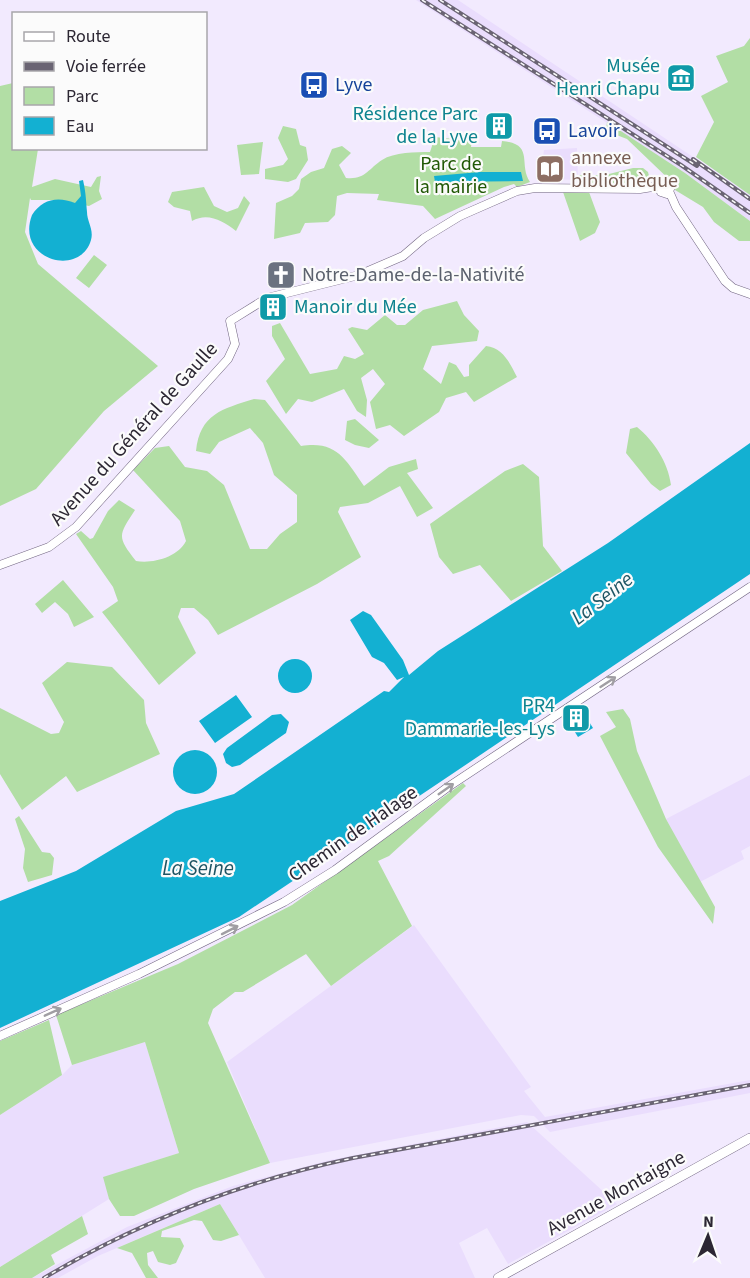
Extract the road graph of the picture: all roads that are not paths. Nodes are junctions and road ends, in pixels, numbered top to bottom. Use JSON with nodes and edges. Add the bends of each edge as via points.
{"nodes":[{"id":1,"x":750,"y":294,"type":"edge"},
{"id":2,"x":0,"y":566,"type":"edge"},
{"id":3,"x":750,"y":587,"type":"edge"},
{"id":4,"x":0,"y":1036,"type":"edge"},
{"id":5,"x":750,"y":1138,"type":"edge"},
{"id":6,"x":498,"y":1278,"type":"edge"}],
"edges":[{"from":1,"to":2,"type":"street","name":"Avenue du Général de Gaulle","via":[[725,281],[664,190],[517,191],[460,216],[392,261],[359,275],[267,298],[231,321],[234,344],[228,359],[76,527],[49,547]]},
{"from":4,"to":3,"type":"street","name":"Chemin de Halage","one_way":true,"via":[[139,974],[284,902],[335,870],[448,787]]},
{"from":5,"to":6,"type":"main road","name":"Avenue Montaigne"}]}
